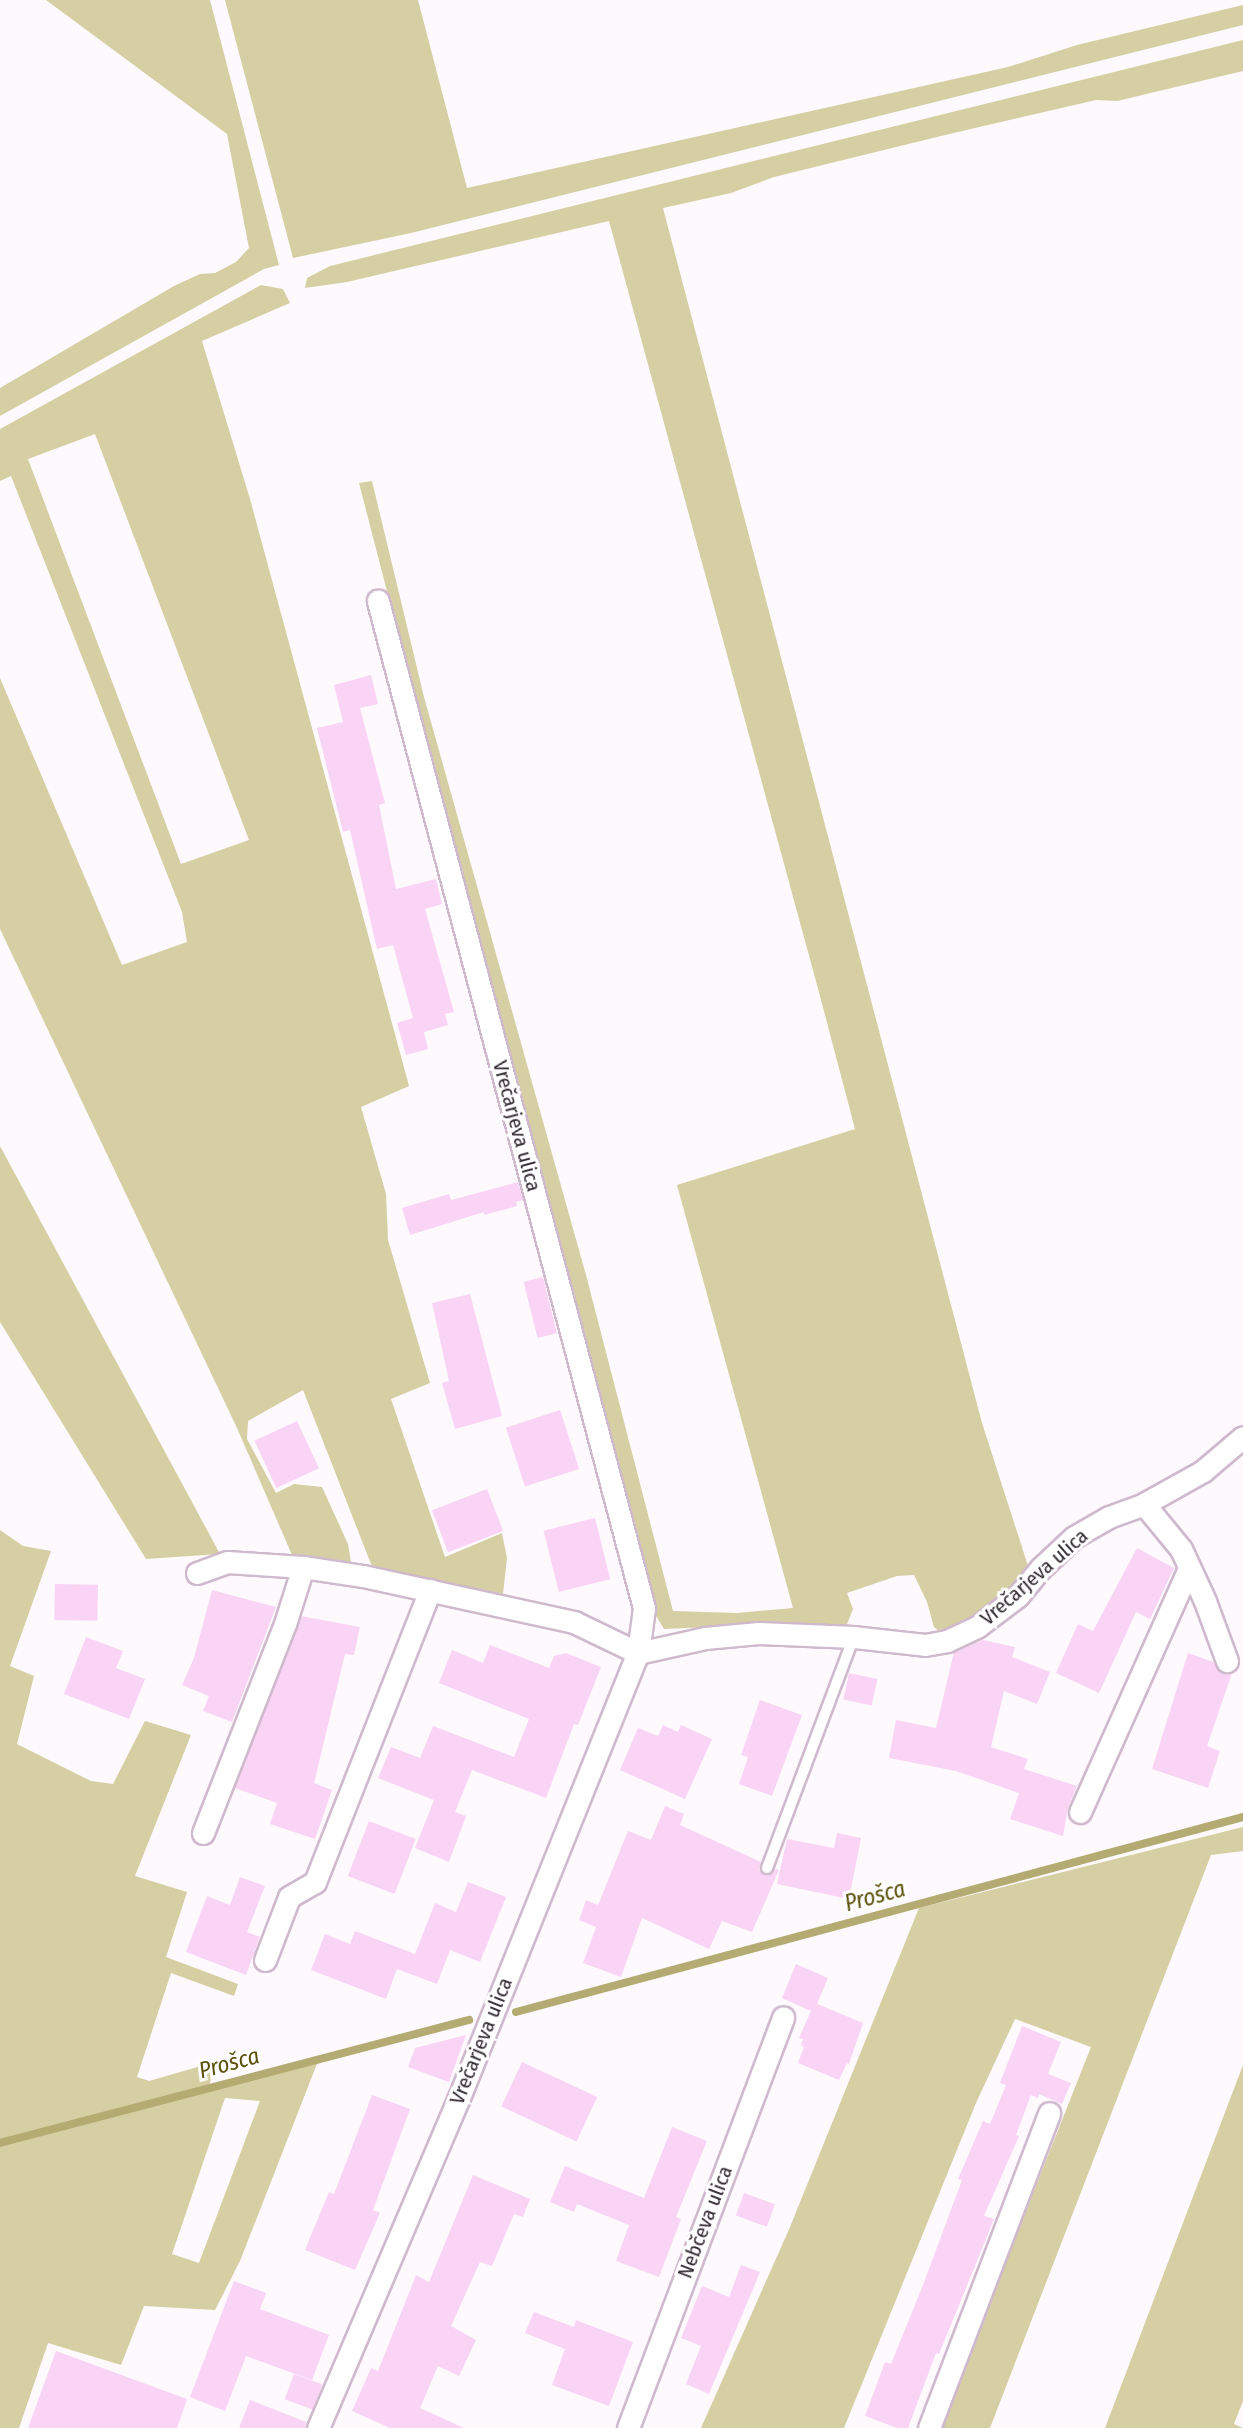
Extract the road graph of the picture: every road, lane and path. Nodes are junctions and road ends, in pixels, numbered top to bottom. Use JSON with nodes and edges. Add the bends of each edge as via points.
{"nodes":[{"id":1,"x":378,"y":601,"type":"dead end"},
{"id":2,"x":1243,"y":1437,"type":"edge"},
{"id":3,"x":1144,"y":1504,"type":"junction"},
{"id":4,"x":303,"y":1567,"type":"junction"},
{"id":5,"x":1189,"y":1568,"type":"junction"},
{"id":6,"x":197,"y":1573,"type":"dead end"},
{"id":7,"x":430,"y":1590,"type":"junction"},
{"id":8,"x":854,"y":1637,"type":"junction"},
{"id":9,"x":638,"y":1653,"type":"junction"},
{"id":10,"x":1227,"y":1661,"type":"dead end"},
{"id":11,"x":1080,"y":1812,"type":"dead end"},
{"id":12,"x":203,"y":1833,"type":"dead end"},
{"id":13,"x":767,"y":1868,"type":"dead end"},
{"id":14,"x":265,"y":1960,"type":"dead end"},
{"id":15,"x":783,"y":2017,"type":"dead end"},
{"id":16,"x":1049,"y":2113,"type":"dead end"},
{"id":17,"x":318,"y":2428,"type":"edge"},
{"id":18,"x":628,"y":2428,"type":"edge"},
{"id":19,"x":929,"y":2428,"type":"edge"}],
"edges":[{"from":1,"to":9,"type":"street","name":"Vrečarjeva ulica","via":[[643,1608]]},
{"from":2,"to":3,"type":"street","name":"Vrečarjeva ulica","via":[[1203,1471]]},
{"from":3,"to":5,"type":"street","via":[[1173,1537]]},
{"from":3,"to":8,"type":"street","name":"Vrečarjeva ulica","via":[[1074,1537],[1018,1596],[976,1627],[947,1641],[925,1645]]},
{"from":4,"to":6,"type":"street","via":[[227,1562]]},
{"from":4,"to":7,"type":"street"},
{"from":4,"to":12,"type":"street"},
{"from":5,"to":10,"type":"street"},
{"from":5,"to":11,"type":"street"},
{"from":7,"to":9,"type":"street","via":[[573,1622]]},
{"from":7,"to":14,"type":"street","via":[[316,1882],[289,1897]]},
{"from":8,"to":9,"type":"street","name":"Vrečarjeva ulica","via":[[759,1633],[705,1638]]},
{"from":8,"to":13,"type":"lane"},
{"from":9,"to":17,"type":"street","name":"Vrečarjeva ulica"},
{"from":15,"to":18,"type":"street","name":"Nebčeva ulica"},
{"from":16,"to":19,"type":"street"}]}
